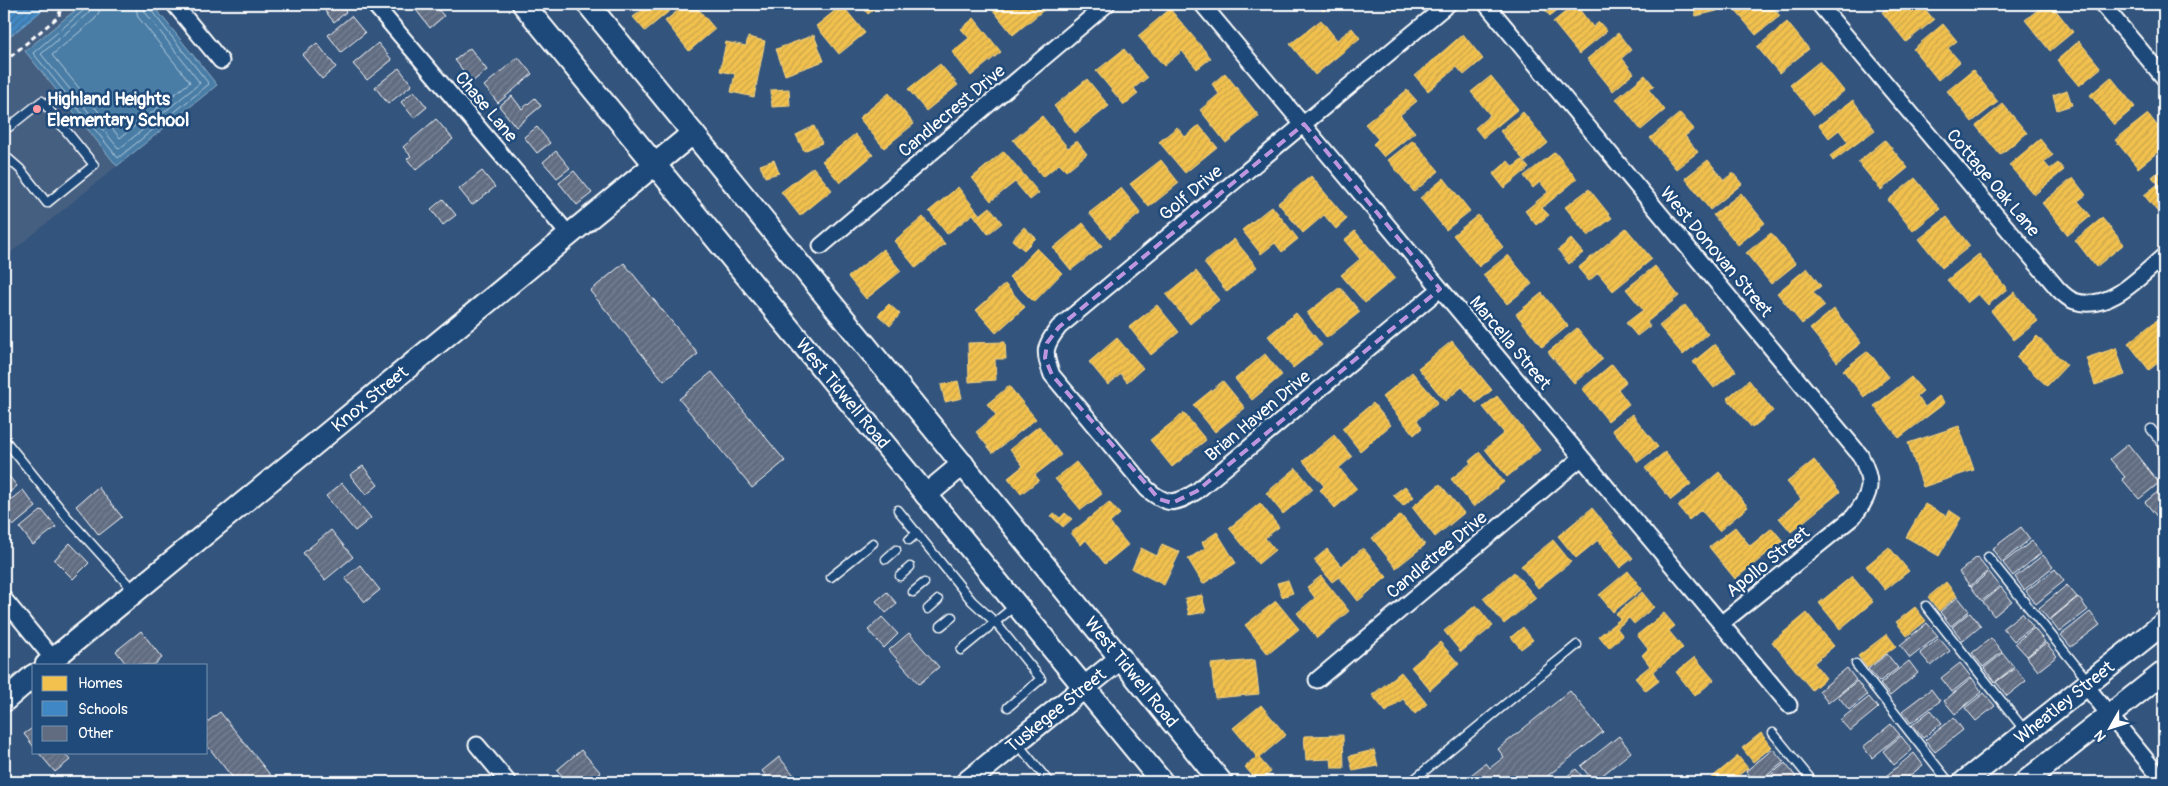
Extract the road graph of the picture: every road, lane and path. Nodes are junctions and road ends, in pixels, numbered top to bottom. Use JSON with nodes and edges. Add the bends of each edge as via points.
{"nodes":[{"id":1,"x":60,"y":4,"type":"edge"},
{"id":2,"x":174,"y":4,"type":"edge"},
{"id":3,"x":374,"y":4,"type":"edge"},
{"id":4,"x":523,"y":4,"type":"edge"},
{"id":5,"x":588,"y":4,"type":"edge"},
{"id":6,"x":1107,"y":4,"type":"edge"},
{"id":7,"x":1202,"y":4,"type":"edge"},
{"id":8,"x":1448,"y":4,"type":"edge"},
{"id":9,"x":1486,"y":4,"type":"edge"},
{"id":10,"x":1819,"y":4,"type":"edge"},
{"id":11,"x":2102,"y":4,"type":"edge"},
{"id":12,"x":221,"y":61,"type":"dead end"},
{"id":13,"x":4,"y":62,"type":"edge"},
{"id":14,"x":2164,"y":78,"type":"edge"},
{"id":15,"x":1304,"y":124,"type":"junction"},
{"id":16,"x":9,"y":128,"type":"dead end"},
{"id":17,"x":692,"y":133,"type":"junction"},
{"id":18,"x":4,"y":155,"type":"edge"},
{"id":19,"x":655,"y":164,"type":"junction"},
{"id":20,"x":569,"y":235,"type":"junction"},
{"id":21,"x":821,"y":246,"type":"dead end"},
{"id":22,"x":2164,"y":256,"type":"edge"},
{"id":23,"x":1440,"y":288,"type":"junction"},
{"id":24,"x":2151,"y":430,"type":"dead end"},
{"id":25,"x":1102,"y":435,"type":"joint"},
{"id":26,"x":4,"y":439,"type":"edge"},
{"id":27,"x":2164,"y":446,"type":"edge"},
{"id":28,"x":1582,"y":458,"type":"junction"},
{"id":29,"x":963,"y":464,"type":"junction"},
{"id":30,"x":926,"y":495,"type":"junction"},
{"id":31,"x":898,"y":510,"type":"dead end"},
{"id":32,"x":1837,"y":530,"type":"joint"},
{"id":33,"x":917,"y":534,"type":"junction"},
{"id":34,"x":909,"y":540,"type":"dead end"},
{"id":35,"x":873,"y":543,"type":"dead end"},
{"id":36,"x":896,"y":550,"type":"dead end"},
{"id":37,"x":1988,"y":558,"type":"dead end"},
{"id":38,"x":886,"y":559,"type":"dead end"},
{"id":39,"x":910,"y":567,"type":"dead end"},
{"id":40,"x":900,"y":576,"type":"dead end"},
{"id":41,"x":831,"y":577,"type":"dead end"},
{"id":42,"x":924,"y":584,"type":"dead end"},
{"id":43,"x":136,"y":592,"type":"junction"},
{"id":44,"x":914,"y":592,"type":"dead end"},
{"id":45,"x":4,"y":599,"type":"edge"},
{"id":46,"x":938,"y":600,"type":"dead end"},
{"id":47,"x":972,"y":601,"type":"junction"},
{"id":48,"x":1017,"y":604,"type":"junction"},
{"id":49,"x":1926,"y":606,"type":"dead end"},
{"id":50,"x":965,"y":607,"type":"dead end"},
{"id":51,"x":928,"y":609,"type":"dead end"},
{"id":52,"x":952,"y":617,"type":"dead end"},
{"id":53,"x":995,"y":622,"type":"junction"},
{"id":54,"x":1722,"y":623,"type":"junction"},
{"id":55,"x":2164,"y":623,"type":"edge"},
{"id":56,"x":942,"y":626,"type":"dead end"},
{"id":57,"x":1577,"y":645,"type":"dead end"},
{"id":58,"x":961,"y":650,"type":"dead end"},
{"id":59,"x":1121,"y":658,"type":"junction"},
{"id":60,"x":49,"y":662,"type":"edge"},
{"id":61,"x":1856,"y":664,"type":"dead end"},
{"id":62,"x":2164,"y":672,"type":"edge"},
{"id":63,"x":32,"y":677,"type":"edge"},
{"id":64,"x":1317,"y":680,"type":"dead end"},
{"id":65,"x":2088,"y":685,"type":"junction"},
{"id":66,"x":1085,"y":687,"type":"junction"},
{"id":67,"x":4,"y":701,"type":"edge"},
{"id":68,"x":1789,"y":706,"type":"dead end"},
{"id":69,"x":1008,"y":707,"type":"dead end"},
{"id":70,"x":2109,"y":716,"type":"junction"},
{"id":71,"x":1773,"y":732,"type":"dead end"},
{"id":72,"x":2027,"y":733,"type":"junction"},
{"id":73,"x":1016,"y":743,"type":"junction"},
{"id":74,"x":477,"y":745,"type":"dead end"},
{"id":75,"x":508,"y":782,"type":"edge"},
{"id":76,"x":967,"y":782,"type":"edge"},
{"id":77,"x":1049,"y":782,"type":"edge"},
{"id":78,"x":1162,"y":782,"type":"edge"},
{"id":79,"x":1221,"y":782,"type":"edge"},
{"id":80,"x":1411,"y":782,"type":"edge"},
{"id":81,"x":1813,"y":782,"type":"edge"},
{"id":82,"x":1949,"y":782,"type":"edge"},
{"id":83,"x":1964,"y":782,"type":"edge"},
{"id":84,"x":2025,"y":782,"type":"edge"},
{"id":85,"x":2164,"y":782,"type":"edge"}],
"edges":[{"from":1,"to":13,"type":"path","via":[[59,16]]},
{"from":2,"to":12,"type":"street"},
{"from":3,"to":20,"type":"street","name":"Chase Lane"},
{"from":4,"to":19,"type":"main road","name":"West Tidwell Road"},
{"from":5,"to":17,"type":"main road","name":"West Tidwell Road"},
{"from":6,"to":21,"type":"street","name":"Candlecrest Drive"},
{"from":7,"to":15,"type":"street","name":"Marcella Street"},
{"from":8,"to":15,"type":"street","name":"Golf Drive"},
{"from":9,"to":32,"type":"street","name":"West Donovan Street","via":[[1860,454],[1869,472],[1870,487],[1864,504]]},
{"from":10,"to":22,"type":"street","name":"Cottage Oak Lane","via":[[2058,289],[2073,301],[2098,302],[2116,295]]},
{"from":11,"to":14,"type":"street"},
{"from":15,"to":23,"type":"street","name":"Marcella Street"},
{"from":15,"to":25,"type":"street","name":"Golf Drive","via":[[1059,327],[1047,343],[1045,358],[1052,375]]},
{"from":16,"to":18,"type":"lane","via":[[42,101],[94,165],[47,203],[20,169]]},
{"from":17,"to":19,"type":"main road","name":"Knox Street"},
{"from":17,"to":29,"type":"main road","name":"West Tidwell Road"},
{"from":19,"to":20,"type":"main road","name":"Knox Street"},
{"from":19,"to":30,"type":"main road","name":"West Tidwell Road"},
{"from":20,"to":43,"type":"main road","name":"Knox Street"},
{"from":23,"to":25,"type":"street","name":"Brian Haven Drive","via":[[1184,500],[1172,503],[1159,499]]},
{"from":23,"to":28,"type":"street","name":"Marcella Street"},
{"from":24,"to":27,"type":"lane"},
{"from":26,"to":43,"type":"lane","via":[[67,517]]},
{"from":28,"to":54,"type":"street","name":"Marcella Street"},
{"from":28,"to":64,"type":"street","name":"Candletree Drive"},
{"from":29,"to":30,"type":"main road"},
{"from":29,"to":59,"type":"main road","name":"West Tidwell Road"},
{"from":30,"to":48,"type":"main road","name":"West Tidwell Road"},
{"from":31,"to":33,"type":"lane"},
{"from":32,"to":54,"type":"street","name":"Apollo Street"},
{"from":33,"to":34,"type":"lane"},
{"from":33,"to":47,"type":"lane","via":[[941,570]]},
{"from":35,"to":41,"type":"lane"},
{"from":36,"to":38,"type":"lane"},
{"from":37,"to":65,"type":"lane"},
{"from":39,"to":40,"type":"lane"},
{"from":42,"to":44,"type":"lane"},
{"from":43,"to":60,"type":"main road","name":"Knox Street"},
{"from":45,"to":60,"type":"street"},
{"from":46,"to":51,"type":"lane"},
{"from":47,"to":50,"type":"lane"},
{"from":47,"to":53,"type":"lane"},
{"from":48,"to":53,"type":"lane"},
{"from":48,"to":66,"type":"main road","name":"West Tidwell Road"},
{"from":49,"to":72,"type":"lane"},
{"from":52,"to":56,"type":"lane"},
{"from":53,"to":58,"type":"lane"},
{"from":53,"to":69,"type":"lane","via":[[1041,679]]},
{"from":54,"to":68,"type":"street","name":"Marcella Street"},
{"from":55,"to":65,"type":"main road","name":"Wheatley Street"},
{"from":57,"to":80,"type":"lane"},
{"from":59,"to":66,"type":"main road","name":"Tuskegee Street"},
{"from":59,"to":79,"type":"main road","name":"West Tidwell Road"},
{"from":61,"to":82,"type":"lane"},
{"from":62,"to":70,"type":"main road"},
{"from":63,"to":67,"type":"main road"},
{"from":65,"to":70,"type":"street"},
{"from":65,"to":72,"type":"main road","name":"Wheatley Street"},
{"from":66,"to":73,"type":"main road","name":"Tuskegee Street"},
{"from":66,"to":78,"type":"main road","name":"West Tidwell Road"},
{"from":70,"to":84,"type":"main road"},
{"from":70,"to":85,"type":"street"},
{"from":71,"to":81,"type":"lane"},
{"from":72,"to":83,"type":"main road","name":"Wheatley Street"},
{"from":73,"to":76,"type":"main road","name":"Tuskegee Street"},
{"from":73,"to":77,"type":"lane"},
{"from":74,"to":75,"type":"street"}]}
